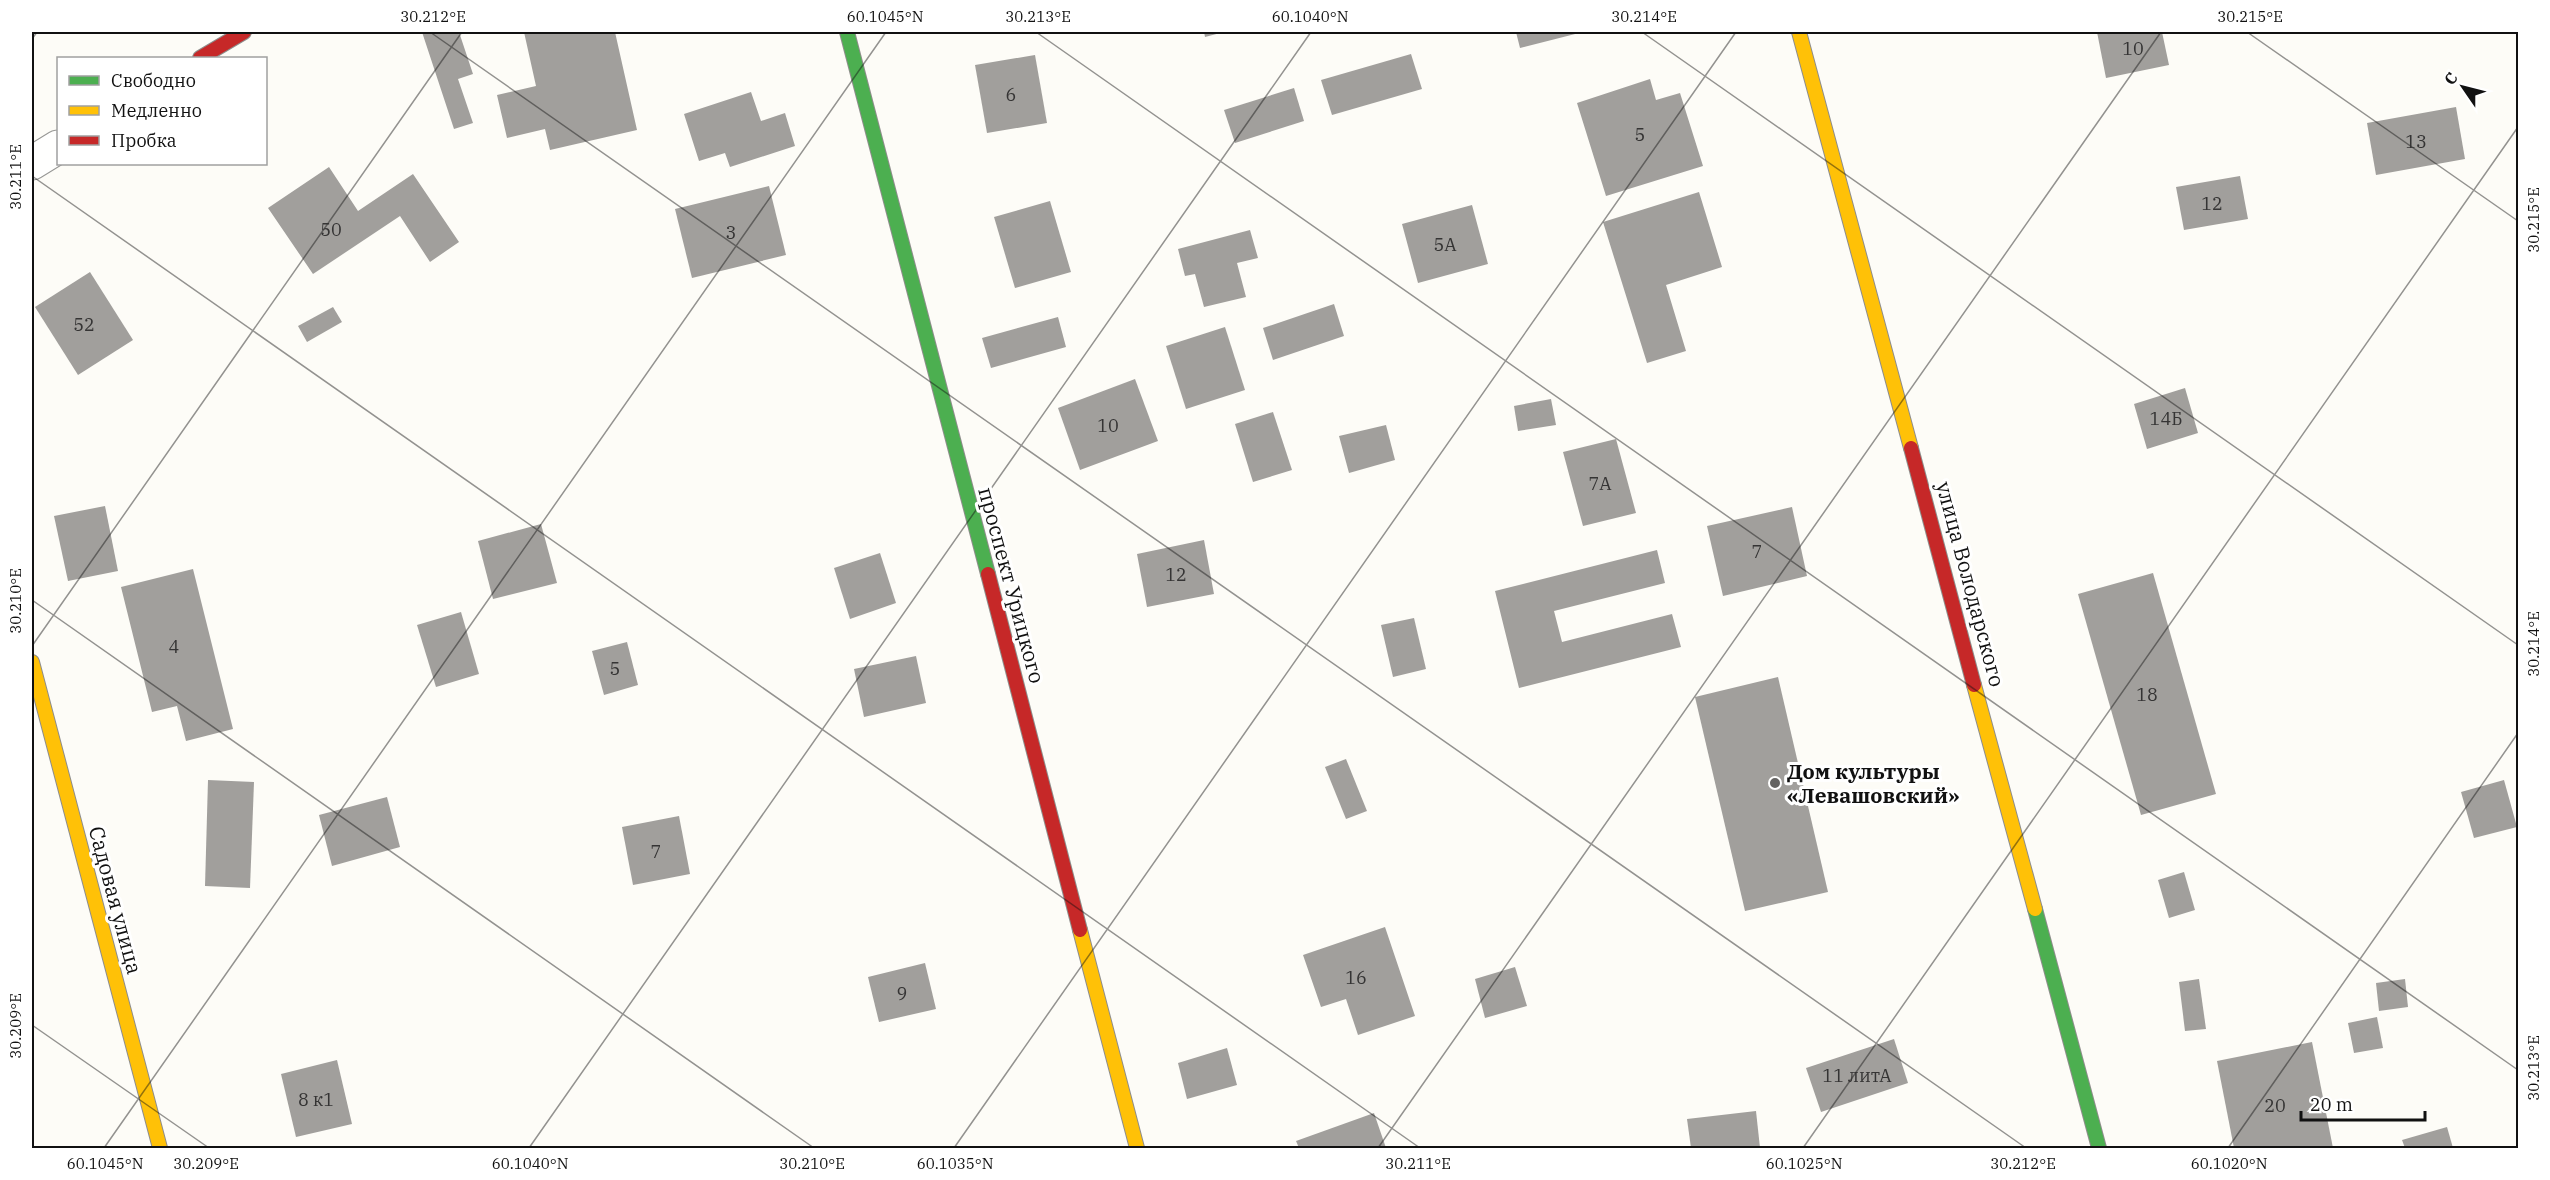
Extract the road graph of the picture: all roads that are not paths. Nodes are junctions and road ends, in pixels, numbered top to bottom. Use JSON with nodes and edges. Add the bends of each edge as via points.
{"nodes":[{"id":1,"x":244,"y":32,"type":"edge"},
{"id":2,"x":847,"y":32,"type":"edge"},
{"id":3,"x":1799,"y":32,"type":"edge"},
{"id":4,"x":202,"y":57,"type":"edge"},
{"id":5,"x":57,"y":148,"type":"edge"},
{"id":6,"x":32,"y":163,"type":"edge"},
{"id":7,"x":32,"y":662,"type":"edge"},
{"id":8,"x":160,"y":1149,"type":"edge"},
{"id":9,"x":1137,"y":1149,"type":"edge"},
{"id":10,"x":2099,"y":1149,"type":"edge"}],
"edges":[{"from":1,"to":4,"type":"street"},
{"from":2,"to":9,"type":"street","name":"проспект Урицкого"},
{"from":3,"to":10,"type":"street","name":"улица Володарского"},
{"from":5,"to":6,"type":"street"},
{"from":7,"to":8,"type":"street","name":"Садовая улица"}]}
